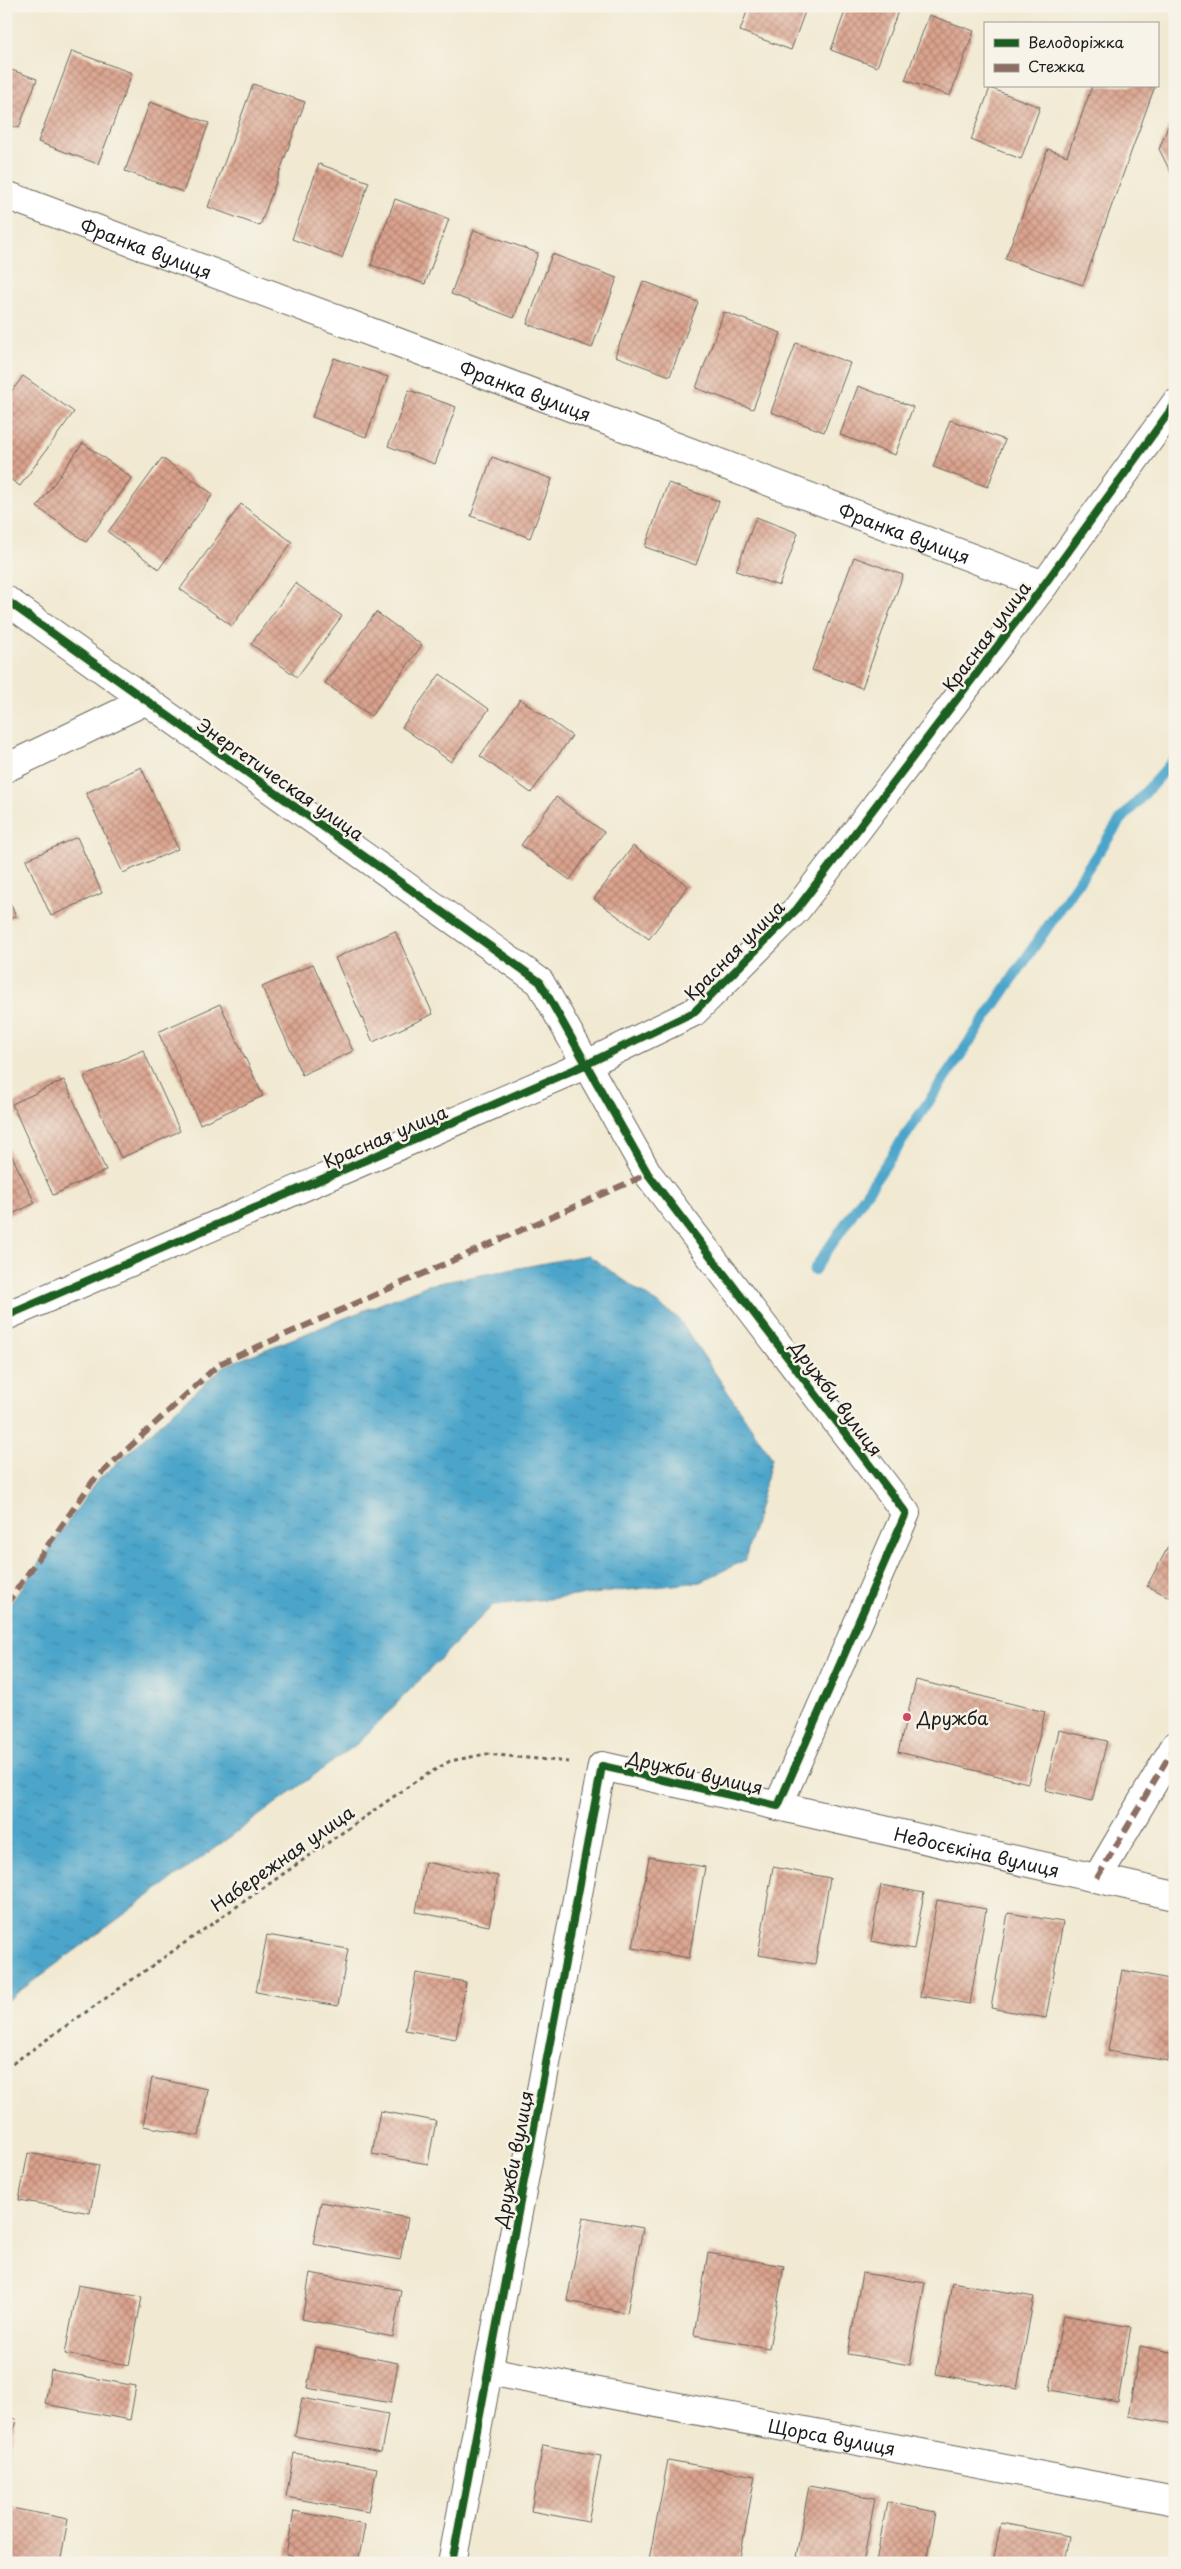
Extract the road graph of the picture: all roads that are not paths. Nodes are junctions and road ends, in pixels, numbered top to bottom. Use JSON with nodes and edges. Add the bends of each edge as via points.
{"nodes":[{"id":1,"x":6,"y":195,"type":"edge"},
{"id":2,"x":1175,"y":404,"type":"edge"},
{"id":3,"x":1044,"y":585,"type":"junction"},
{"id":4,"x":6,"y":600,"type":"edge"},
{"id":5,"x":146,"y":701,"type":"junction"},
{"id":6,"x":6,"y":768,"type":"edge"},
{"id":7,"x":540,"y":982,"type":"joint"},
{"id":8,"x":587,"y":1064,"type":"junction"},
{"id":9,"x":6,"y":1316,"type":"edge"},
{"id":10,"x":1175,"y":1746,"type":"edge"},
{"id":11,"x":778,"y":1806,"type":"junction"},
{"id":12,"x":1097,"y":1878,"type":"junction"},
{"id":13,"x":1175,"y":1896,"type":"edge"},
{"id":14,"x":488,"y":2371,"type":"junction"},
{"id":15,"x":1175,"y":2501,"type":"edge"},
{"id":16,"x":452,"y":2563,"type":"edge"}],
"edges":[{"from":1,"to":3,"type":"street","name":"Франка вулиця"},
{"from":2,"to":3,"type":"street","name":"Красная улица"},
{"from":3,"to":8,"type":"street","name":"Красная улица","via":[[797,908],[694,1012]]},
{"from":4,"to":5,"type":"street","name":"Энергетическая улица"},
{"from":5,"to":6,"type":"street"},
{"from":5,"to":7,"type":"street","name":"Энергетическая улица"},
{"from":7,"to":8,"type":"street","name":"Дружби вулиця"},
{"from":8,"to":9,"type":"street","name":"Красная улица"},
{"from":8,"to":11,"type":"street","name":"Дружби вулиця","via":[[648,1174],[906,1513]]},
{"from":10,"to":12,"type":"street"},
{"from":11,"to":12,"type":"street","name":"Недосєкіна вулиця"},
{"from":11,"to":14,"type":"street","name":"Дружби вулиця","via":[[602,1766]]},
{"from":12,"to":13,"type":"street","name":"Недосєкіна вулиця"},
{"from":14,"to":15,"type":"street","name":"Щорса вулиця"},
{"from":14,"to":16,"type":"street","name":"Дружби вулиця"}]}
